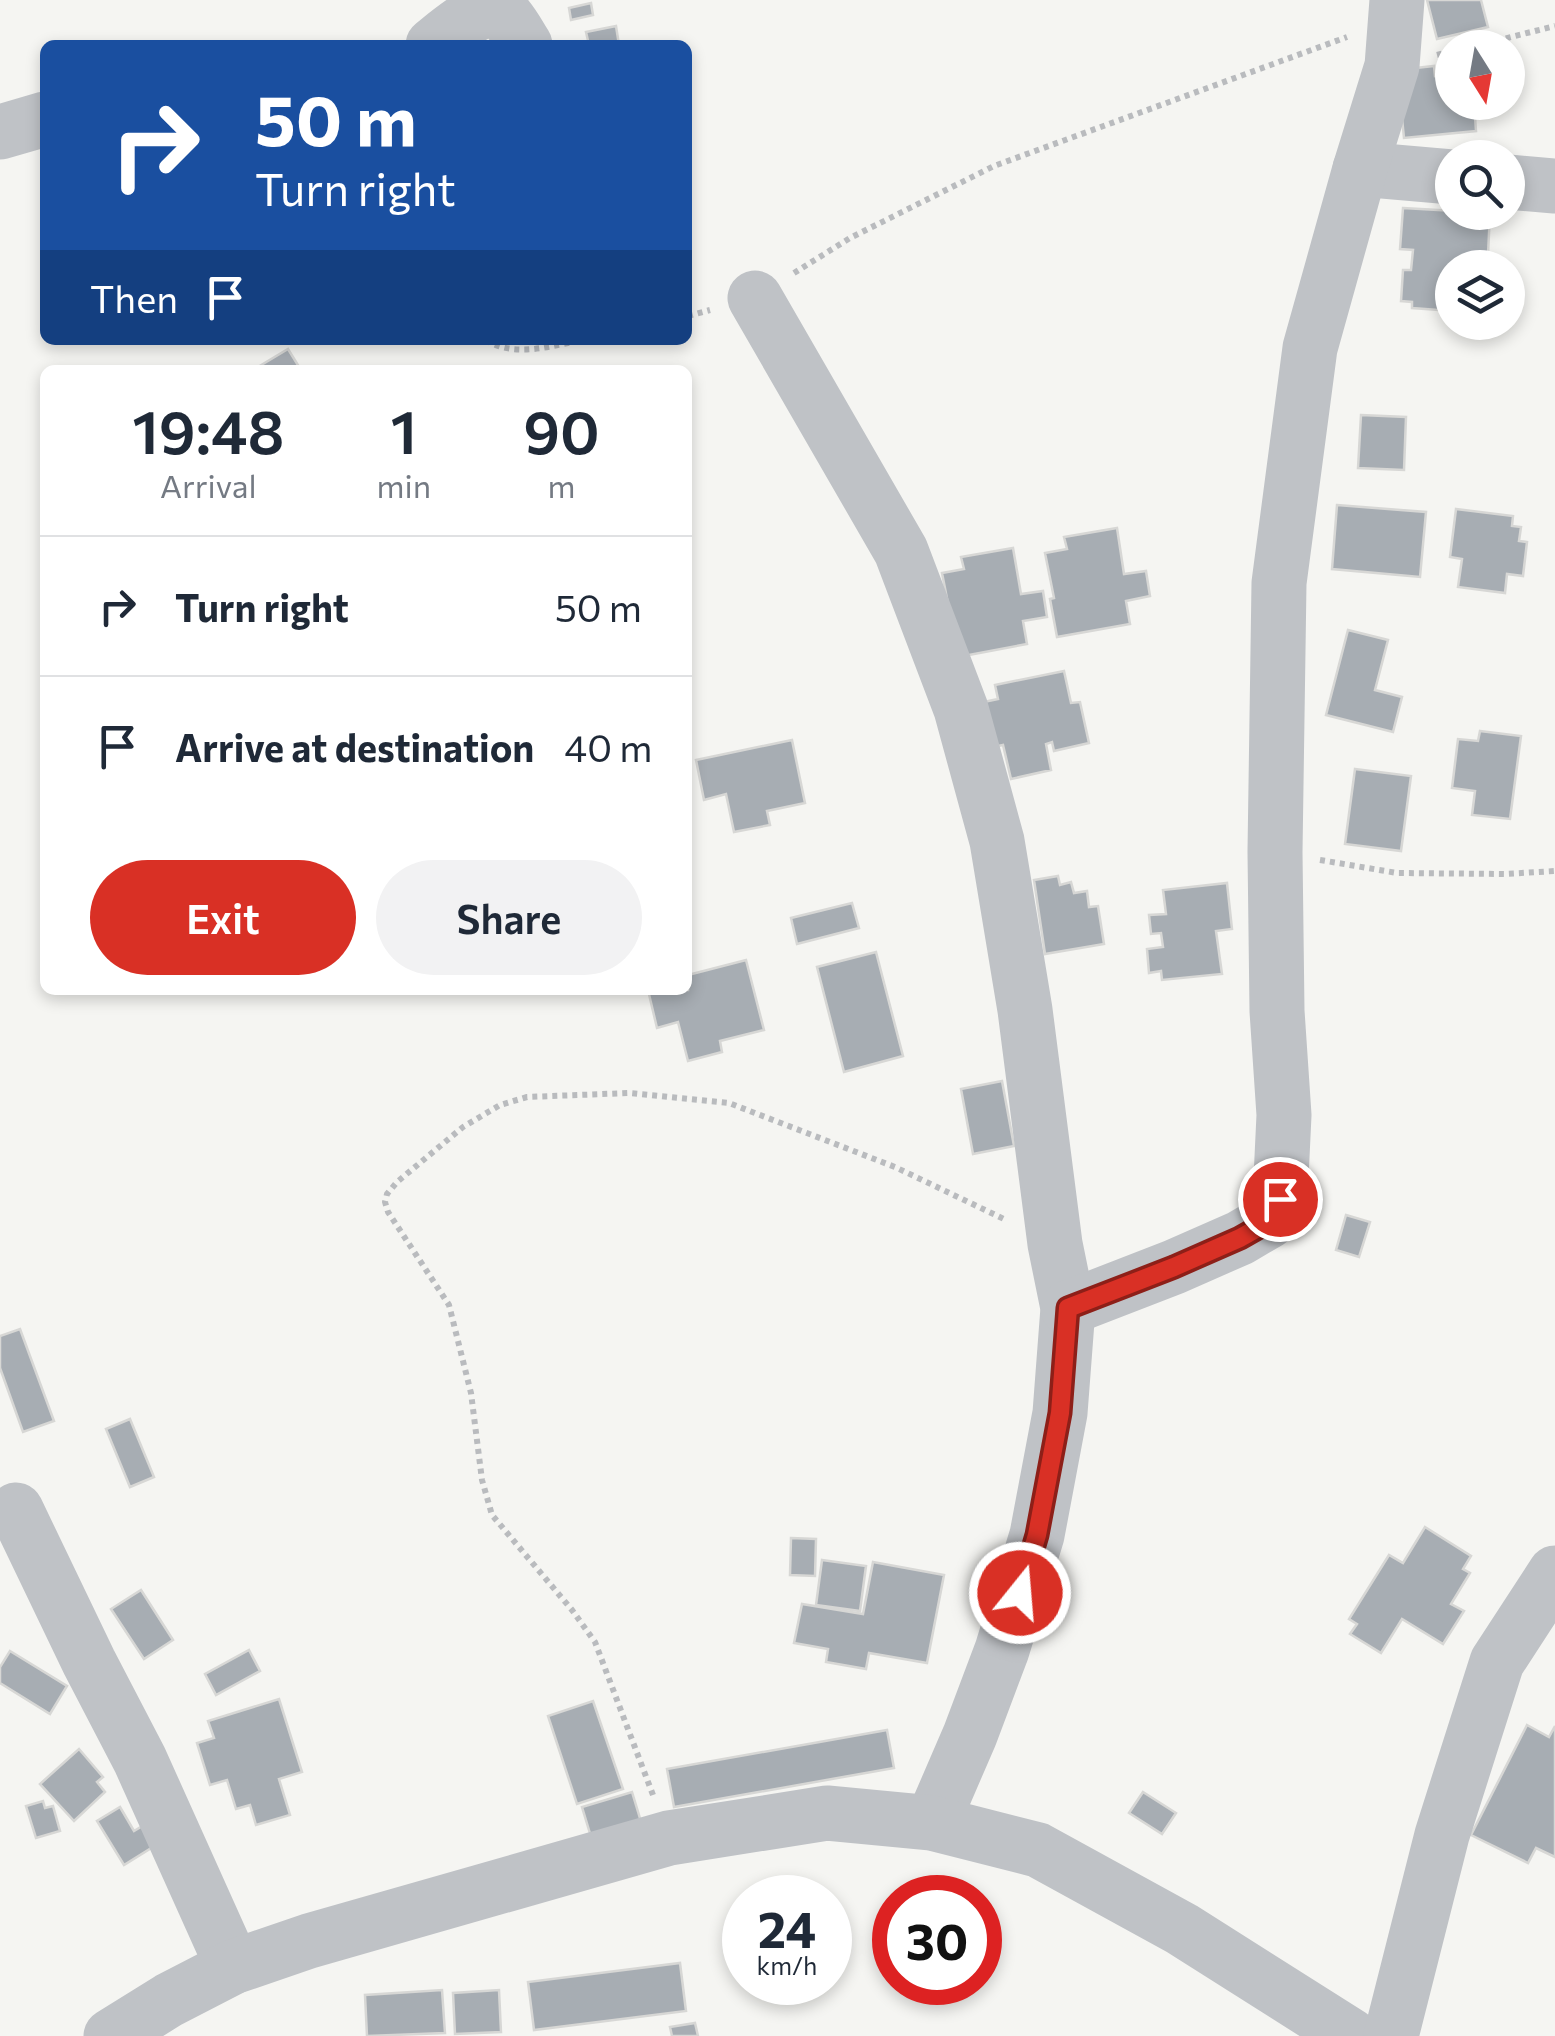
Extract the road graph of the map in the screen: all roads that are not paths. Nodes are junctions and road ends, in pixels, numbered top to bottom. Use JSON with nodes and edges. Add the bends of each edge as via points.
{"nodes":[{"id":1,"x":1397,"y":9,"type":"edge"},
{"id":2,"x":439,"y":40,"type":"edge"},
{"id":3,"x":522,"y":40,"type":"edge"},
{"id":4,"x":40,"y":121,"type":"edge"},
{"id":5,"x":0,"y":132,"type":"edge"},
{"id":6,"x":1360,"y":169,"type":"junction"},
{"id":7,"x":1435,"y":176,"type":"edge"},
{"id":8,"x":1525,"y":183,"type":"edge"},
{"id":9,"x":1555,"y":186,"type":"edge"},
{"id":10,"x":756,"y":298,"type":"road end"},
{"id":11,"x":1068,"y":1308,"type":"junction"},
{"id":12,"x":16,"y":1510,"type":"dead end"},
{"id":13,"x":1555,"y":1572,"type":"edge"},
{"id":14,"x":932,"y":1824,"type":"junction"},
{"id":15,"x":233,"y":1967,"type":"junction"},
{"id":16,"x":111,"y":2036,"type":"edge"},
{"id":17,"x":1351,"y":2036,"type":"edge"},
{"id":18,"x":1391,"y":2036,"type":"edge"}],
"edges":[{"from":1,"to":6,"type":"street","via":[[1392,66]]},
{"from":2,"to":3,"type":"street","via":[[488,6],[502,12]]},
{"from":4,"to":5,"type":"street"},
{"from":6,"to":7,"type":"street"},
{"from":6,"to":11,"type":"street","via":[[1310,348],[1279,583],[1274,852],[1284,1115],[1280,1199],[1270,1221],[1240,1238]]},
{"from":8,"to":9,"type":"street"},
{"from":10,"to":11,"type":"street","via":[[901,552],[961,710],[997,841]]},
{"from":11,"to":14,"type":"street","via":[[1060,1413],[1037,1535],[1002,1650]]},
{"from":12,"to":15,"type":"street"},
{"from":13,"to":18,"type":"street","via":[[1497,1662],[1442,1834]]},
{"from":14,"to":15,"type":"street","via":[[827,1812],[669,1838]]},
{"from":14,"to":17,"type":"street","via":[[1038,1850],[1182,1929]]},
{"from":15,"to":16,"type":"street"}]}
